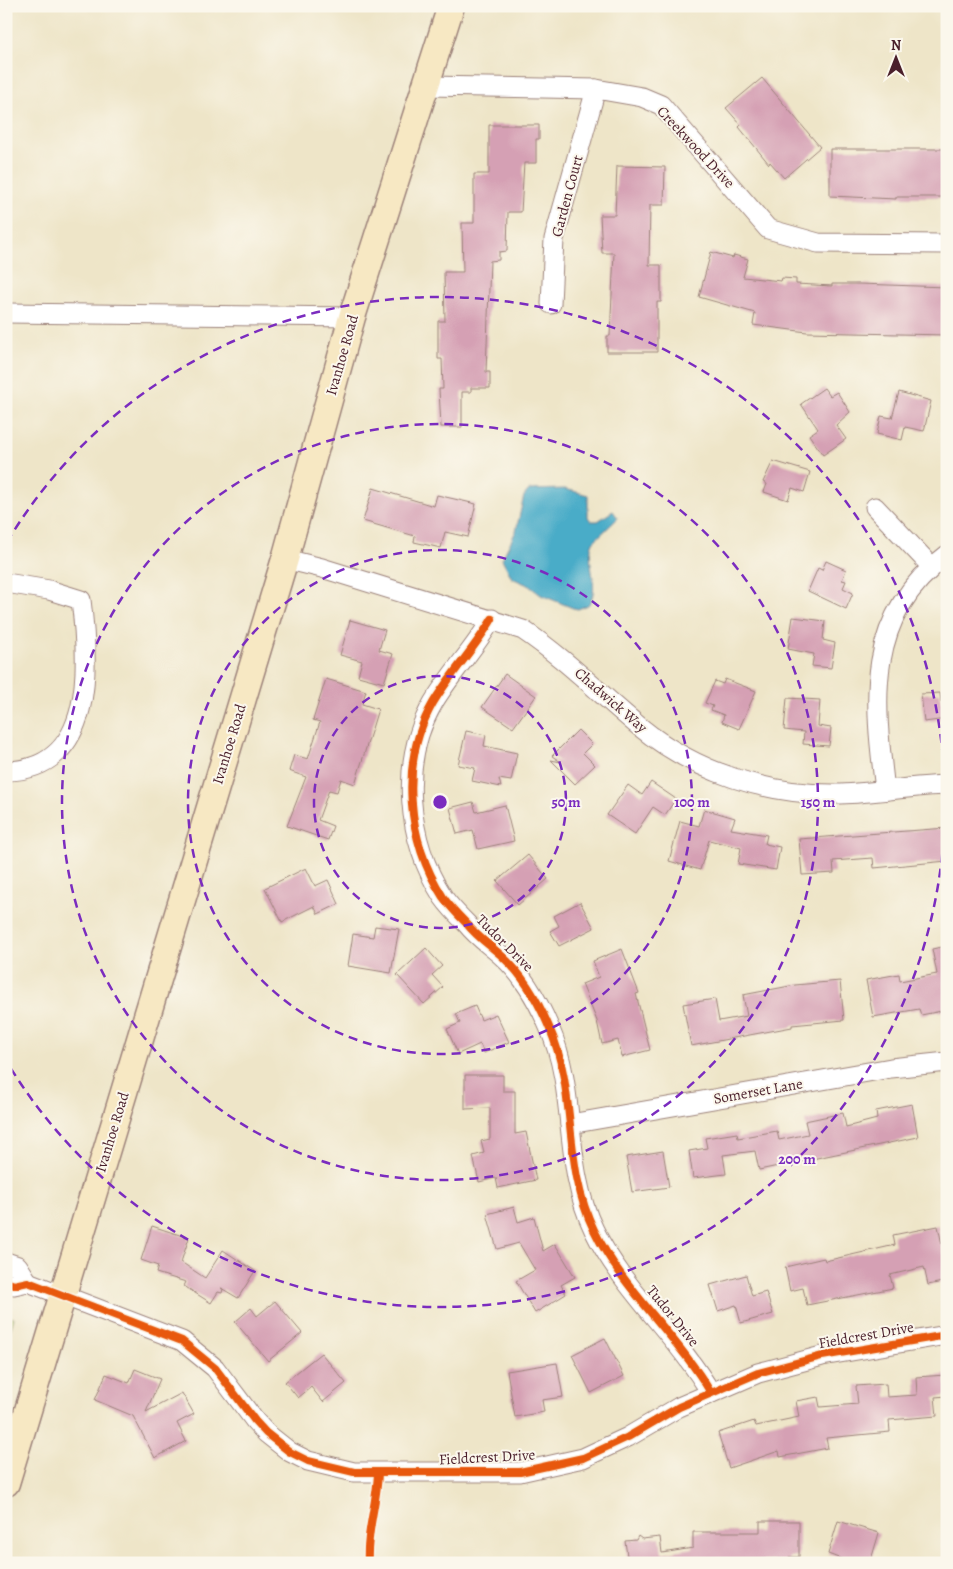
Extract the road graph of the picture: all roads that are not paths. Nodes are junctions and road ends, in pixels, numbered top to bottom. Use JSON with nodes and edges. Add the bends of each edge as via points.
{"nodes":[{"id":1,"x":451,"y":6,"type":"edge"},
{"id":2,"x":427,"y":86,"type":"junction"},
{"id":3,"x":596,"y":89,"type":"junction"},
{"id":4,"x":947,"y":244,"type":"edge"},
{"id":5,"x":552,"y":304,"type":"dead end"},
{"id":6,"x":6,"y":313,"type":"edge"},
{"id":7,"x":352,"y":317,"type":"junction"},
{"id":8,"x":875,"y":507,"type":"dead end"},
{"id":9,"x":947,"y":554,"type":"edge"},
{"id":10,"x":285,"y":559,"type":"junction"},
{"id":11,"x":931,"y":566,"type":"junction"},
{"id":12,"x":6,"y":583,"type":"edge"},
{"id":13,"x":492,"y":619,"type":"junction"},
{"id":14,"x":6,"y":771,"type":"edge"},
{"id":15,"x":947,"y":785,"type":"edge"},
{"id":16,"x":885,"y":790,"type":"junction"},
{"id":17,"x":947,"y":1062,"type":"edge"},
{"id":18,"x":570,"y":1124,"type":"junction"},
{"id":19,"x":6,"y":1262,"type":"edge"},
{"id":20,"x":6,"y":1282,"type":"edge"},
{"id":21,"x":28,"y":1282,"type":"junction"},
{"id":22,"x":63,"y":1294,"type":"junction"},
{"id":23,"x":947,"y":1335,"type":"edge"},
{"id":24,"x":711,"y":1392,"type":"junction"},
{"id":25,"x":6,"y":1483,"type":"edge"}],
"edges":[{"from":1,"to":2,"type":"main road","name":"Ivanhoe Road"},
{"from":2,"to":3,"type":"street","name":"Creekwood Drive"},
{"from":2,"to":7,"type":"main road","name":"Ivanhoe Road"},
{"from":3,"to":4,"type":"street","name":"Creekwood Drive","via":[[642,97],[661,105],[768,229],[818,243]]},
{"from":3,"to":5,"type":"street","name":"Garden Court","via":[[554,239]]},
{"from":6,"to":7,"type":"street"},
{"from":7,"to":10,"type":"main road","name":"Ivanhoe Road"},
{"from":8,"to":11,"type":"street"},
{"from":9,"to":11,"type":"street"},
{"from":10,"to":13,"type":"street","name":"Chadwick Way"},
{"from":10,"to":22,"type":"main road","name":"Ivanhoe Road"},
{"from":11,"to":16,"type":"street","via":[[895,616],[883,647],[876,719]]},
{"from":12,"to":14,"type":"street","via":[[49,590],[81,600],[86,642],[79,720],[59,752],[25,771]]},
{"from":13,"to":16,"type":"street","name":"Chadwick Way","via":[[523,630],[545,645],[641,727],[669,748],[706,768],[778,789],[839,794]]},
{"from":13,"to":18,"type":"street","name":"Tudor Drive","via":[[476,646],[449,678],[423,724],[413,762],[411,805],[414,830],[428,869],[444,898],[471,929],[505,958],[536,999],[557,1045],[566,1077]]},
{"from":15,"to":16,"type":"street","name":"Chadwick Way"},
{"from":17,"to":18,"type":"street","name":"Somerset Lane","via":[[892,1068]]},
{"from":18,"to":24,"type":"street","name":"Tudor Drive","via":[[578,1185],[594,1229],[614,1264],[694,1364]]},
{"from":19,"to":21,"type":"street","via":[[18,1266]]},
{"from":20,"to":21,"type":"street","via":[[14,1285]]},
{"from":21,"to":22,"type":"street","name":"Fieldcrest Drive"},
{"from":22,"to":24,"type":"street","name":"Fieldcrest Drive","via":[[182,1341],[215,1368],[255,1421],[284,1447],[308,1461],[354,1472],[520,1472],[545,1468],[583,1458]]},
{"from":22,"to":25,"type":"main road","name":"Ivanhoe Road"},
{"from":23,"to":24,"type":"street","name":"Fieldcrest Drive","via":[[791,1363]]}]}
